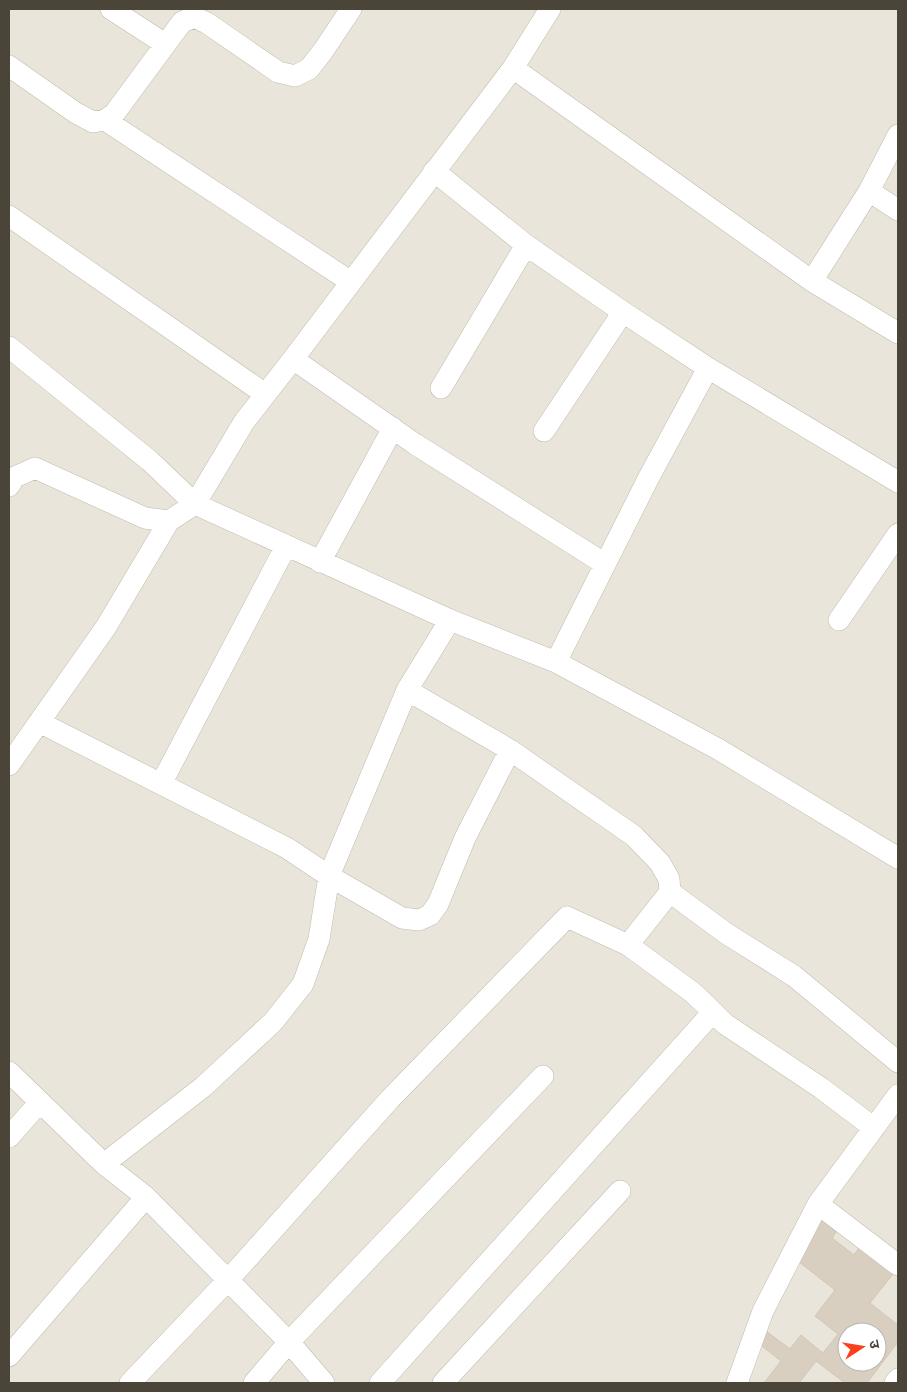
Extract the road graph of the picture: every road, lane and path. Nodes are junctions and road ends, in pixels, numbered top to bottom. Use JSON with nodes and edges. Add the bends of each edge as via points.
{"nodes":[{"id":1,"x":111,"y":9,"type":"edge"},
{"id":2,"x":351,"y":9,"type":"edge"},
{"id":3,"x":550,"y":9,"type":"edge"},
{"id":4,"x":165,"y":44,"type":"junction"},
{"id":5,"x":9,"y":66,"type":"edge"},
{"id":6,"x":513,"y":68,"type":"junction"},
{"id":7,"x":105,"y":120,"type":"junction"},
{"id":8,"x":895,"y":148,"type":"edge"},
{"id":9,"x":434,"y":171,"type":"junction"},
{"id":10,"x":869,"y":191,"type":"junction"},
{"id":11,"x":898,"y":210,"type":"edge"},
{"id":12,"x":9,"y":216,"type":"edge"},
{"id":13,"x":526,"y":245,"type":"junction"},
{"id":14,"x":812,"y":281,"type":"junction"},
{"id":15,"x":351,"y":282,"type":"junction"},
{"id":16,"x":623,"y":312,"type":"junction"},
{"id":17,"x":898,"y":333,"type":"edge"},
{"id":18,"x":9,"y":347,"type":"edge"},
{"id":19,"x":293,"y":359,"type":"junction"},
{"id":20,"x":708,"y":368,"type":"junction"},
{"id":21,"x":441,"y":388,"type":"dead end"},
{"id":22,"x":265,"y":394,"type":"junction"},
{"id":23,"x":393,"y":428,"type":"junction"},
{"id":24,"x":544,"y":431,"type":"dead end"},
{"id":25,"x":898,"y":482,"type":"edge"},
{"id":26,"x":9,"y":486,"type":"edge"},
{"id":27,"x":195,"y":504,"type":"junction"},
{"id":28,"x":169,"y":521,"type":"junction"},
{"id":29,"x":898,"y":534,"type":"edge"},
{"id":30,"x":286,"y":546,"type":"junction"},
{"id":31,"x":320,"y":562,"type":"junction"},
{"id":32,"x":606,"y":564,"type":"junction"},
{"id":33,"x":450,"y":620,"type":"junction"},
{"id":34,"x":839,"y":620,"type":"dead end"},
{"id":35,"x":556,"y":662,"type":"junction"},
{"id":36,"x":407,"y":690,"type":"junction"},
{"id":37,"x":39,"y":722,"type":"junction"},
{"id":38,"x":510,"y":750,"type":"junction"},
{"id":39,"x":9,"y":765,"type":"edge"},
{"id":40,"x":161,"y":784,"type":"junction"},
{"id":41,"x":898,"y":858,"type":"edge"},
{"id":42,"x":329,"y":876,"type":"junction"},
{"id":43,"x":670,"y":892,"type":"junction"},
{"id":44,"x":628,"y":945,"type":"junction"},
{"id":45,"x":713,"y":1012,"type":"junction"},
{"id":46,"x":898,"y":1062,"type":"edge"},
{"id":47,"x":9,"y":1072,"type":"edge"},
{"id":48,"x":543,"y":1076,"type":"dead end"},
{"id":49,"x":898,"y":1095,"type":"edge"},
{"id":50,"x":40,"y":1102,"type":"junction"},
{"id":51,"x":874,"y":1128,"type":"junction"},
{"id":52,"x":9,"y":1137,"type":"edge"},
{"id":53,"x":104,"y":1164,"type":"junction"},
{"id":54,"x":620,"y":1191,"type":"dead end"},
{"id":55,"x":146,"y":1197,"type":"junction"},
{"id":56,"x":818,"y":1204,"type":"junction"},
{"id":57,"x":898,"y":1265,"type":"edge"},
{"id":58,"x":228,"y":1280,"type":"junction"},
{"id":59,"x":289,"y":1342,"type":"junction"},
{"id":60,"x":9,"y":1356,"type":"edge"},
{"id":61,"x":898,"y":1379,"type":"edge"},
{"id":62,"x":130,"y":1383,"type":"edge"},
{"id":63,"x":254,"y":1383,"type":"edge"},
{"id":64,"x":324,"y":1383,"type":"edge"},
{"id":65,"x":380,"y":1383,"type":"edge"},
{"id":66,"x":443,"y":1383,"type":"edge"},
{"id":67,"x":737,"y":1383,"type":"edge"},
{"id":68,"x":895,"y":1383,"type":"edge"}],
"edges":[{"from":1,"to":4,"type":"street"},
{"from":2,"to":4,"type":"street","via":[[309,69],[295,76],[278,72],[194,17],[182,22]]},
{"from":3,"to":6,"type":"street"},
{"from":4,"to":7,"type":"street","via":[[114,114]]},
{"from":5,"to":7,"type":"street","via":[[76,113],[93,122]]},
{"from":6,"to":9,"type":"street"},
{"from":6,"to":14,"type":"street"},
{"from":7,"to":15,"type":"street"},
{"from":8,"to":10,"type":"street"},
{"from":9,"to":13,"type":"street"},
{"from":9,"to":15,"type":"street"},
{"from":10,"to":11,"type":"street"},
{"from":10,"to":14,"type":"street"},
{"from":12,"to":22,"type":"street"},
{"from":13,"to":16,"type":"street"},
{"from":13,"to":21,"type":"street"},
{"from":14,"to":17,"type":"street"},
{"from":15,"to":19,"type":"street"},
{"from":16,"to":20,"type":"street"},
{"from":16,"to":24,"type":"street"},
{"from":18,"to":27,"type":"street","via":[[150,460]]},
{"from":19,"to":22,"type":"street"},
{"from":19,"to":23,"type":"street"},
{"from":20,"to":25,"type":"street"},
{"from":20,"to":32,"type":"street"},
{"from":22,"to":27,"type":"street","via":[[244,422]]},
{"from":23,"to":31,"type":"street"},
{"from":23,"to":32,"type":"street"},
{"from":26,"to":28,"type":"street","via":[[15,477],[36,468],[144,518]]},
{"from":27,"to":28,"type":"street"},
{"from":27,"to":30,"type":"street"},
{"from":28,"to":37,"type":"street","via":[[106,627]]},
{"from":29,"to":34,"type":"street"},
{"from":30,"to":31,"type":"street"},
{"from":30,"to":40,"type":"street"},
{"from":31,"to":33,"type":"street"},
{"from":32,"to":35,"type":"street"},
{"from":33,"to":35,"type":"street"},
{"from":33,"to":36,"type":"street"},
{"from":35,"to":41,"type":"street","via":[[718,749]]},
{"from":36,"to":38,"type":"street"},
{"from":36,"to":42,"type":"street"},
{"from":37,"to":39,"type":"street"},
{"from":37,"to":40,"type":"street"},
{"from":38,"to":42,"type":"street","via":[[430,915],[419,920],[402,918]]},
{"from":38,"to":43,"type":"street","via":[[634,836],[660,863],[669,879]]},
{"from":40,"to":42,"type":"street","via":[[287,848]]},
{"from":42,"to":53,"type":"street","via":[[319,940],[303,984],[279,1015],[203,1087]]},
{"from":43,"to":44,"type":"street"},
{"from":43,"to":46,"type":"street","via":[[727,934],[794,976]]},
{"from":44,"to":45,"type":"street","via":[[692,992]]},
{"from":44,"to":58,"type":"street","via":[[567,917],[390,1100]]},
{"from":45,"to":51,"type":"street","via":[[725,1024]]},
{"from":45,"to":65,"type":"street"},
{"from":47,"to":50,"type":"street"},
{"from":48,"to":59,"type":"street"},
{"from":49,"to":51,"type":"street"},
{"from":50,"to":52,"type":"street"},
{"from":50,"to":53,"type":"street"},
{"from":51,"to":56,"type":"street"},
{"from":53,"to":55,"type":"street"},
{"from":54,"to":66,"type":"street"},
{"from":55,"to":58,"type":"street"},
{"from":55,"to":60,"type":"street"},
{"from":56,"to":57,"type":"street"},
{"from":56,"to":67,"type":"street","via":[[763,1311]]},
{"from":58,"to":59,"type":"street"},
{"from":58,"to":62,"type":"street"},
{"from":59,"to":63,"type":"street"},
{"from":59,"to":64,"type":"street"},
{"from":61,"to":68,"type":"street"}]}
